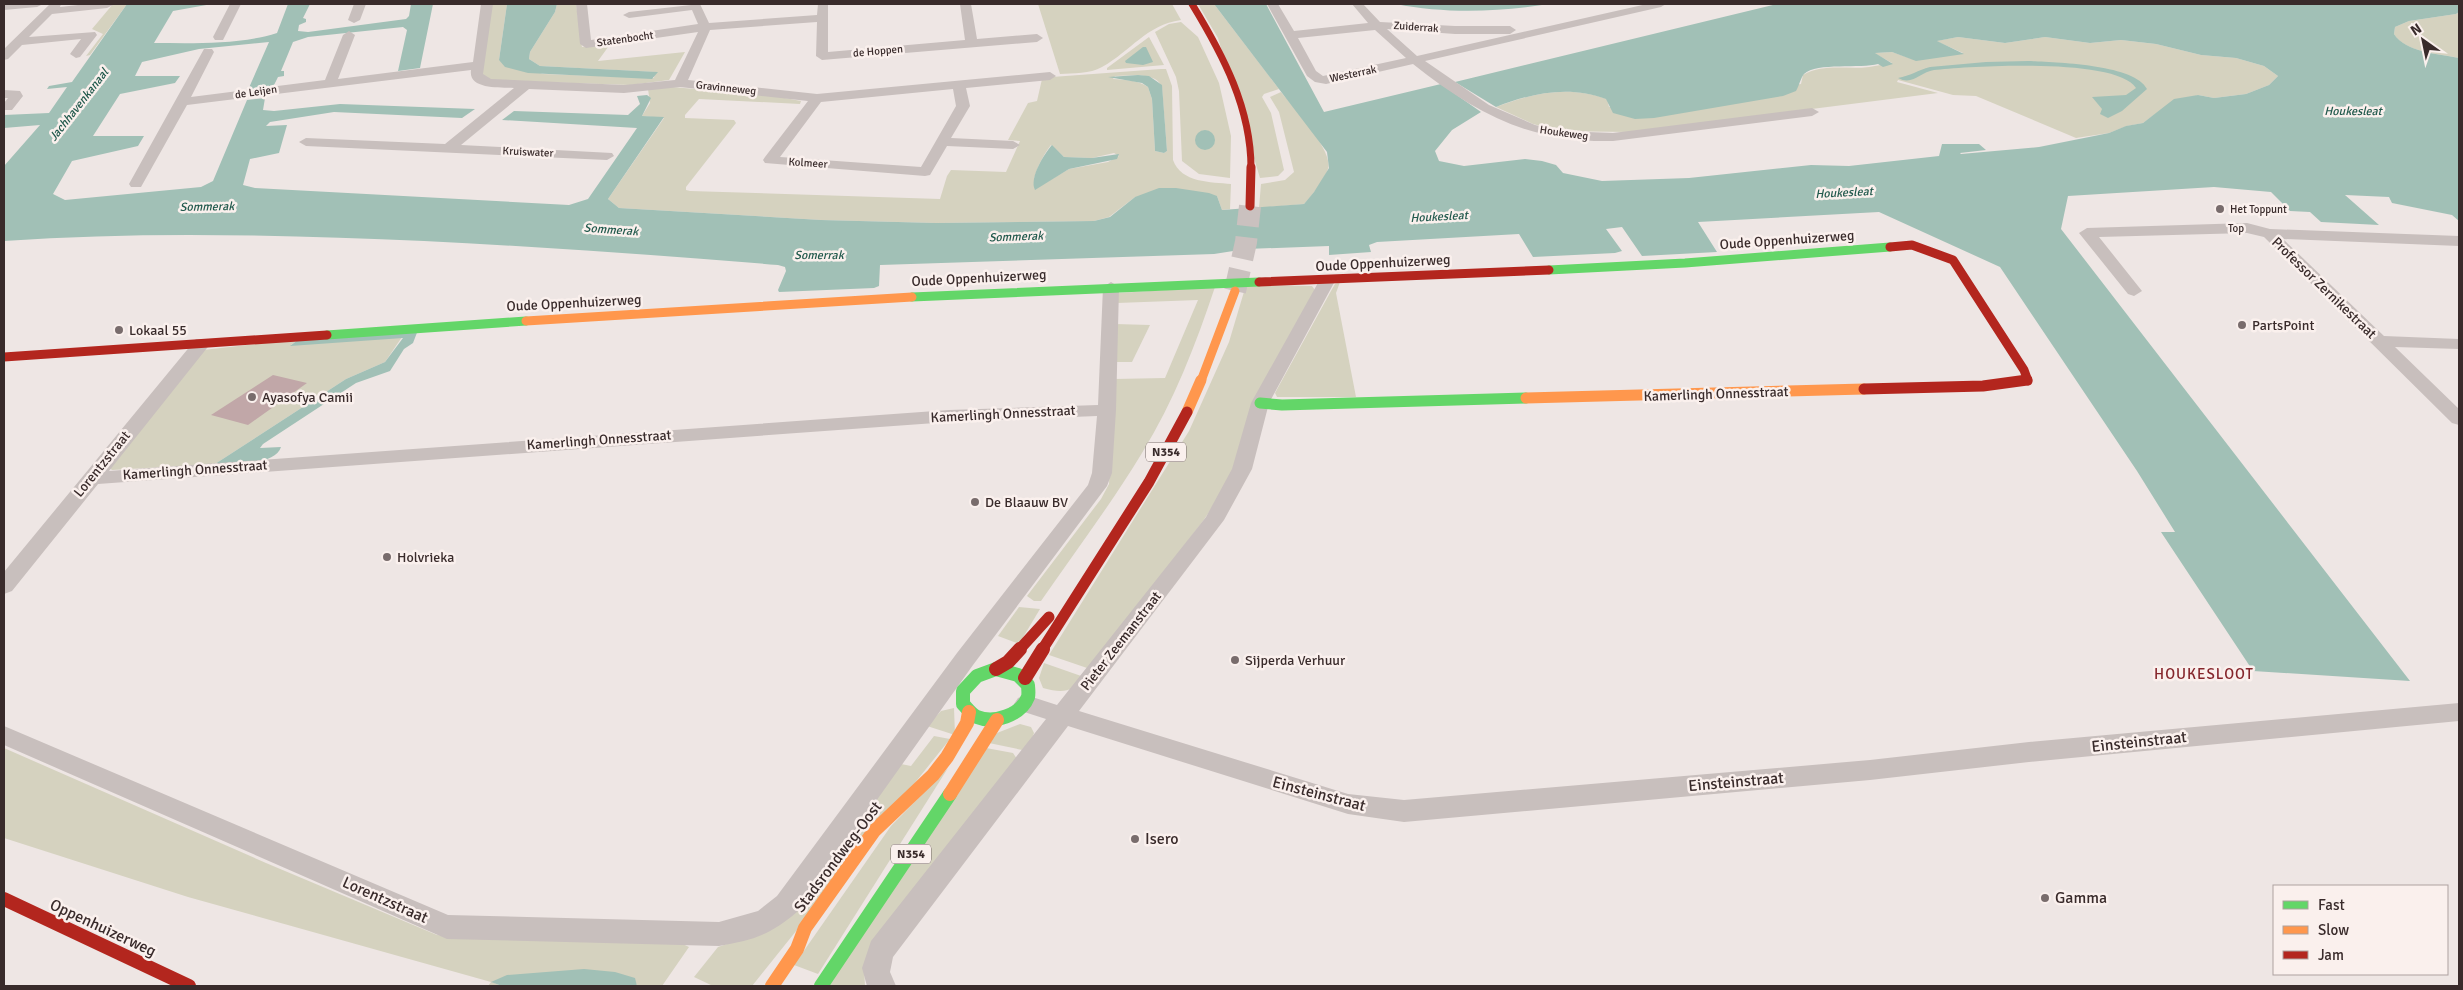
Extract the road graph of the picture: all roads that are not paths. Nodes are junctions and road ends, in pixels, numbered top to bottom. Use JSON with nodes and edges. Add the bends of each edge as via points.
{"nodes":[{"id":1,"x":37,"y":4,"type":"edge"},
{"id":2,"x":107,"y":4,"type":"edge"},
{"id":3,"x":235,"y":4,"type":"edge"},
{"id":4,"x":360,"y":4,"type":"edge"},
{"id":5,"x":488,"y":4,"type":"edge"},
{"id":6,"x":581,"y":4,"type":"edge"},
{"id":7,"x":823,"y":4,"type":"edge"},
{"id":8,"x":965,"y":4,"type":"edge"},
{"id":9,"x":1192,"y":4,"type":"edge"},
{"id":10,"x":1273,"y":4,"type":"edge"},
{"id":11,"x":1357,"y":4,"type":"edge"},
{"id":12,"x":1661,"y":4,"type":"edge"},
{"id":13,"x":696,"y":5,"type":"edge"},
{"id":14,"x":4,"y":7,"type":"edge"},
{"id":15,"x":53,"y":7,"type":"edge"},
{"id":16,"x":629,"y":15,"type":"dead end"},
{"id":17,"x":822,"y":18,"type":"junction"},
{"id":18,"x":354,"y":20,"type":"dead end"},
{"id":19,"x":1376,"y":26,"type":"junction"},
{"id":20,"x":705,"y":27,"type":"junction"},
{"id":21,"x":1541,"y":31,"type":"junction"},
{"id":22,"x":349,"y":35,"type":"dead end"},
{"id":23,"x":1290,"y":35,"type":"junction"},
{"id":24,"x":80,"y":36,"type":"junction"},
{"id":25,"x":219,"y":37,"type":"dead end"},
{"id":26,"x":1037,"y":38,"type":"dead end"},
{"id":27,"x":18,"y":42,"type":"junction"},
{"id":28,"x":972,"y":44,"type":"junction"},
{"id":29,"x":208,"y":52,"type":"dead end"},
{"id":30,"x":76,"y":54,"type":"dead end"},
{"id":31,"x":4,"y":56,"type":"edge"},
{"id":32,"x":1415,"y":60,"type":"junction"},
{"id":33,"x":478,"y":64,"type":"junction"},
{"id":34,"x":1050,"y":76,"type":"dead end"},
{"id":35,"x":330,"y":83,"type":"junction"},
{"id":36,"x":680,"y":83,"type":"junction"},
{"id":37,"x":959,"y":85,"type":"junction"},
{"id":38,"x":524,"y":86,"type":"junction"},
{"id":39,"x":4,"y":94,"type":"edge"},
{"id":40,"x":817,"y":98,"type":"junction"},
{"id":41,"x":181,"y":102,"type":"junction"},
{"id":42,"x":7,"y":107,"type":"dead end"},
{"id":43,"x":1812,"y":112,"type":"dead end"},
{"id":44,"x":306,"y":142,"type":"dead end"},
{"id":45,"x":944,"y":142,"type":"junction"},
{"id":46,"x":1013,"y":145,"type":"dead end"},
{"id":47,"x":449,"y":148,"type":"junction"},
{"id":48,"x":607,"y":156,"type":"dead end"},
{"id":49,"x":136,"y":184,"type":"dead end"},
{"id":50,"x":1250,"y":206,"type":"tunnel mouth"},
{"id":51,"x":2269,"y":234,"type":"junction"},
{"id":52,"x":2459,"y":241,"type":"edge"},
{"id":53,"x":1953,"y":260,"type":"joint"},
{"id":54,"x":1327,"y":281,"type":"junction"},
{"id":55,"x":1111,"y":287,"type":"junction"},
{"id":56,"x":1235,"y":291,"type":"tunnel mouth"},
{"id":57,"x":2134,"y":291,"type":"dead end"},
{"id":58,"x":2379,"y":341,"type":"junction"},
{"id":59,"x":202,"y":343,"type":"junction"},
{"id":60,"x":2459,"y":344,"type":"edge"},
{"id":61,"x":4,"y":356,"type":"edge"},
{"id":62,"x":1260,"y":403,"type":"junction"},
{"id":63,"x":1107,"y":410,"type":"junction"},
{"id":64,"x":2459,"y":419,"type":"edge"},
{"id":65,"x":91,"y":478,"type":"junction"},
{"id":66,"x":1085,"y":580,"type":"junction"},
{"id":67,"x":4,"y":586,"type":"edge"},
{"id":68,"x":996,"y":669,"type":"junction"},
{"id":69,"x":1025,"y":678,"type":"junction"},
{"id":70,"x":1026,"y":704,"type":"junction"},
{"id":71,"x":969,"y":712,"type":"junction"},
{"id":72,"x":2459,"y":712,"type":"edge"},
{"id":73,"x":1063,"y":715,"type":"junction"},
{"id":74,"x":997,"y":720,"type":"junction"},
{"id":75,"x":4,"y":735,"type":"edge"},
{"id":76,"x":4,"y":899,"type":"edge"},
{"id":77,"x":805,"y":928,"type":"junction"},
{"id":78,"x":776,"y":958,"type":"dead end"},
{"id":79,"x":879,"y":981,"type":"edge"},
{"id":80,"x":189,"y":986,"type":"edge"},
{"id":81,"x":772,"y":986,"type":"edge"},
{"id":82,"x":820,"y":986,"type":"edge"}],
"edges":[{"from":1,"to":14,"type":"street"},
{"from":2,"to":15,"type":"street"},
{"from":2,"to":24,"type":"street"},
{"from":3,"to":25,"type":"street"},
{"from":4,"to":18,"type":"street"},
{"from":5,"to":33,"type":"street"},
{"from":6,"to":20,"type":"street","name":"Statenbocht","via":[[586,44]]},
{"from":7,"to":17,"type":"street","name":"de Hoppen"},
{"from":8,"to":28,"type":"street"},
{"from":9,"to":50,"type":"street","via":[[1228,68],[1242,109],[1249,140]]},
{"from":10,"to":23,"type":"street","name":"Westerrak"},
{"from":11,"to":19,"type":"street","name":"Houkeweg"},
{"from":12,"to":21,"type":"street","name":"Zuiderrak"},
{"from":13,"to":16,"type":"street"},
{"from":13,"to":20,"type":"street"},
{"from":15,"to":27,"type":"street"},
{"from":17,"to":20,"type":"street"},
{"from":17,"to":28,"type":"street","name":"de Hoppen","via":[[822,56]]},
{"from":19,"to":21,"type":"street","name":"Zuiderrak"},
{"from":19,"to":23,"type":"street","name":"Zuiderrak"},
{"from":19,"to":32,"type":"street","name":"Houkeweg"},
{"from":20,"to":36,"type":"street"},
{"from":21,"to":32,"type":"street","name":"Zuiderrak"},
{"from":22,"to":35,"type":"street"},
{"from":23,"to":32,"type":"street","name":"Westerrak","via":[[1311,74],[1319,79]]},
{"from":24,"to":27,"type":"street"},
{"from":24,"to":30,"type":"street","via":[[91,35]]},
{"from":26,"to":28,"type":"street","name":"de Hoppen"},
{"from":27,"to":31,"type":"street"},
{"from":29,"to":41,"type":"street"},
{"from":32,"to":43,"type":"street","name":"Houkeweg","via":[[1446,83],[1508,120],[1536,130],[1571,136],[1629,136]]},
{"from":33,"to":35,"type":"street","name":"de Leijen"},
{"from":33,"to":38,"type":"street","name":"Gravinneweg","via":[[478,78],[489,83]]},
{"from":34,"to":37,"type":"street","name":"Gravinneweg"},
{"from":35,"to":41,"type":"street","name":"de Leijen"},
{"from":36,"to":38,"type":"street","name":"Gravinneweg","via":[[624,89]]},
{"from":36,"to":40,"type":"street","name":"Gravinneweg"},
{"from":37,"to":40,"type":"street","name":"Gravinneweg"},
{"from":37,"to":45,"type":"street","name":"Kolmeer","via":[[963,106]]},
{"from":38,"to":47,"type":"street"},
{"from":39,"to":42,"type":"street","via":[[17,96]]},
{"from":40,"to":45,"type":"street","name":"Kolmeer","via":[[770,160],[932,173]]},
{"from":41,"to":49,"type":"street"},
{"from":44,"to":47,"type":"street","name":"Kruiswater"},
{"from":45,"to":46,"type":"street"},
{"from":47,"to":48,"type":"street","name":"Kruiswater"},
{"from":51,"to":52,"type":"street","name":"Top"},
{"from":51,"to":57,"type":"street","name":"Top","via":[[2255,229],[2231,228],[2087,233]]},
{"from":51,"to":58,"type":"street","name":"Professor Zernikestraat"},
{"from":53,"to":54,"type":"street","name":"Oude Oppenhuizerweg","via":[[1912,245],[1685,263]]},
{"from":53,"to":62,"type":"street","name":"Kamerlingh Onnesstraat","via":[[2028,381],[1983,386],[1662,396]]},
{"from":54,"to":55,"type":"street","name":"Oude Oppenhuizerweg"},
{"from":54,"to":62,"type":"street","name":"Pieter Zeemanstraat"},
{"from":55,"to":59,"type":"street","name":"Oude Oppenhuizerweg","via":[[853,299]]},
{"from":55,"to":63,"type":"street"},
{"from":56,"to":66,"type":"street","number":"N354","via":[[1215,351],[1182,422],[1133,507]]},
{"from":58,"to":60,"type":"street","name":"Professor Zernikestraat"},
{"from":58,"to":64,"type":"street","name":"Professor Zernikestraat"},
{"from":59,"to":61,"type":"street","name":"Oude Oppenhuizerweg"},
{"from":59,"to":65,"type":"street","name":"Lorentzstraat"},
{"from":62,"to":73,"type":"street","name":"Pieter Zeemanstraat","via":[[1242,469],[1214,520]]},
{"from":63,"to":65,"type":"street","name":"Kamerlingh Onnesstraat","via":[[939,416]]},
{"from":63,"to":75,"type":"street","name":"Lorentzstraat","via":[[1102,473],[1097,486],[965,659],[787,904],[768,920],[749,928],[719,934],[447,927]]},
{"from":65,"to":67,"type":"street","name":"Lorentzstraat"},
{"from":66,"to":68,"type":"street","number":"N354","via":[[1020,650]]},
{"from":66,"to":69,"type":"street","number":"N354"},
{"from":68,"to":69,"type":"street","via":[[1010,670]]},
{"from":68,"to":71,"type":"street","number":"N354","via":[[977,676],[966,686],[962,700]]},
{"from":69,"to":70,"type":"street","via":[[1030,689]]},
{"from":70,"to":73,"type":"street","name":"Einsteinstraat"},
{"from":70,"to":74,"type":"street","via":[[1013,715]]},
{"from":71,"to":74,"type":"street","via":[[985,720]]},
{"from":71,"to":77,"type":"street","name":"Stadsrondweg-Oost","via":[[967,723],[947,757],[933,775],[874,831]]},
{"from":72,"to":73,"type":"street","name":"Einsteinstraat","via":[[1404,811],[1348,804]]},
{"from":73,"to":79,"type":"street","name":"Pieter Zeemanstraat","via":[[881,950],[874,966]]},
{"from":74,"to":82,"type":"street","number":"N354","via":[[926,833]]},
{"from":76,"to":80,"type":"street","name":"Oppenhuizerweg"},
{"from":77,"to":78,"type":"street","name":"Stadsrondweg-Oost"},
{"from":77,"to":81,"type":"street","name":"Stadsrondweg-Oost","via":[[797,949]]}]}
